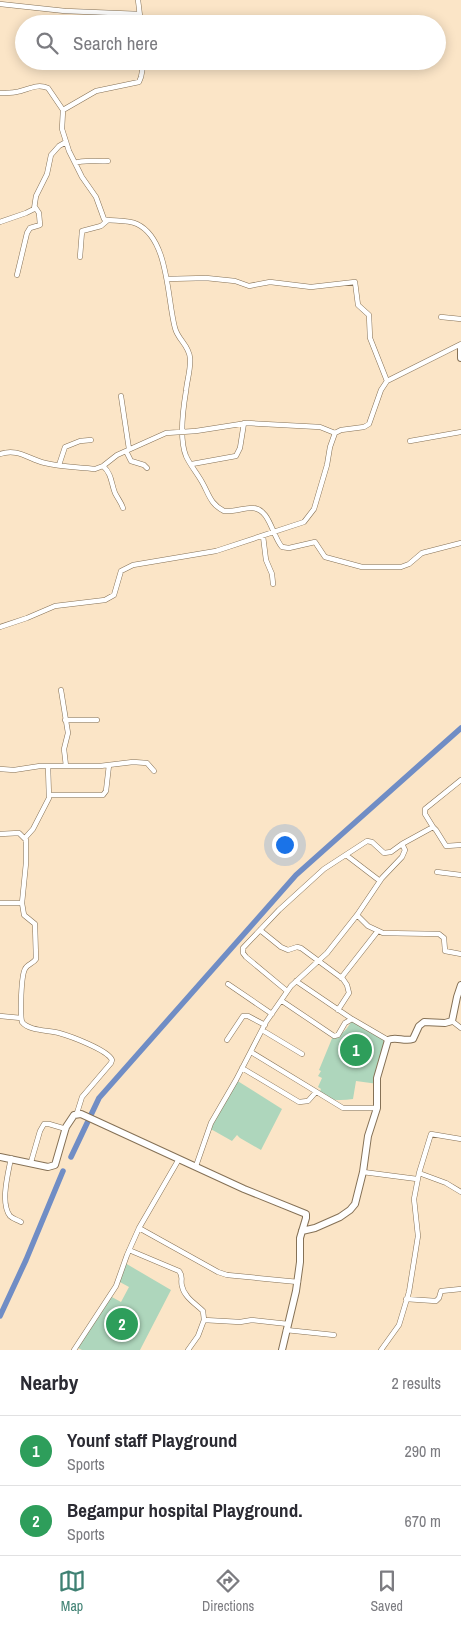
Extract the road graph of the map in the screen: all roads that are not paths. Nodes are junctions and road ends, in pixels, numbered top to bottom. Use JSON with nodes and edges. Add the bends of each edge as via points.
{"nodes":[{"id":1,"x":138,"y":0,"type":"edge"},
{"id":2,"x":0,"y":4,"type":"edge"},
{"id":3,"x":139,"y":14,"type":"joint"},
{"id":4,"x":143,"y":70,"type":"edge"},
{"id":5,"x":0,"y":87,"type":"edge"},
{"id":6,"x":1,"y":94,"type":"edge"},
{"id":7,"x":63,"y":110,"type":"junction"},
{"id":8,"x":66,"y":142,"type":"junction"},
{"id":9,"x":108,"y":161,"type":"dead end"},
{"id":10,"x":75,"y":163,"type":"junction"},
{"id":11,"x":35,"y":207,"type":"junction"},
{"id":12,"x":108,"y":220,"type":"junction"},
{"id":13,"x":0,"y":222,"type":"edge"},
{"id":14,"x":80,"y":257,"type":"dead end"},
{"id":15,"x":17,"y":275,"type":"dead end"},
{"id":16,"x":166,"y":279,"type":"junction"},
{"id":17,"x":441,"y":317,"type":"dead end"},
{"id":18,"x":461,"y":318,"type":"edge"},
{"id":19,"x":461,"y":345,"type":"edge"},
{"id":20,"x":461,"y":358,"type":"edge"},
{"id":21,"x":387,"y":381,"type":"junction"},
{"id":22,"x":121,"y":396,"type":"dead end"},
{"id":23,"x":244,"y":424,"type":"junction"},
{"id":24,"x":184,"y":432,"type":"junction"},
{"id":25,"x":461,"y":432,"type":"edge"},
{"id":26,"x":335,"y":433,"type":"junction"},
{"id":27,"x":91,"y":440,"type":"dead end"},
{"id":28,"x":410,"y":441,"type":"dead end"},
{"id":29,"x":127,"y":450,"type":"junction"},
{"id":30,"x":1,"y":453,"type":"edge"},
{"id":31,"x":192,"y":464,"type":"junction"},
{"id":32,"x":59,"y":465,"type":"junction"},
{"id":33,"x":103,"y":466,"type":"junction"},
{"id":34,"x":147,"y":468,"type":"dead end"},
{"id":35,"x":123,"y":508,"type":"dead end"},
{"id":36,"x":273,"y":533,"type":"junction"},
{"id":37,"x":263,"y":536,"type":"junction"},
{"id":38,"x":461,"y":543,"type":"edge"},
{"id":39,"x":273,"y":584,"type":"dead end"},
{"id":40,"x":0,"y":627,"type":"edge"},
{"id":41,"x":61,"y":690,"type":"dead end"},
{"id":42,"x":65,"y":720,"type":"junction"},
{"id":43,"x":97,"y":720,"type":"dead end"},
{"id":44,"x":109,"y":765,"type":"junction"},
{"id":45,"x":48,"y":766,"type":"junction"},
{"id":46,"x":66,"y":766,"type":"junction"},
{"id":47,"x":0,"y":769,"type":"edge"},
{"id":48,"x":154,"y":771,"type":"dead end"},
{"id":49,"x":461,"y":780,"type":"edge"},
{"id":50,"x":49,"y":795,"type":"junction"},
{"id":51,"x":433,"y":828,"type":"junction"},
{"id":52,"x":0,"y":834,"type":"edge"},
{"id":53,"x":25,"y":838,"type":"junction"},
{"id":54,"x":402,"y":844,"type":"junction"},
{"id":55,"x":461,"y":845,"type":"edge"},
{"id":56,"x":346,"y":854,"type":"junction"},
{"id":57,"x":437,"y":872,"type":"dead end"},
{"id":58,"x":461,"y":875,"type":"edge"},
{"id":59,"x":380,"y":880,"type":"junction"},
{"id":60,"x":0,"y":903,"type":"edge"},
{"id":61,"x":22,"y":904,"type":"junction"},
{"id":62,"x":357,"y":915,"type":"junction"},
{"id":63,"x":260,"y":930,"type":"junction"},
{"id":64,"x":378,"y":932,"type":"junction"},
{"id":65,"x":461,"y":954,"type":"edge"},
{"id":66,"x":318,"y":962,"type":"junction"},
{"id":67,"x":341,"y":978,"type":"junction"},
{"id":68,"x":296,"y":981,"type":"junction"},
{"id":69,"x":228,"y":984,"type":"dead end"},
{"id":70,"x":461,"y":985,"type":"edge"},
{"id":71,"x":287,"y":991,"type":"junction"},
{"id":72,"x":282,"y":1001,"type":"junction"},
{"id":73,"x":338,"y":1010,"type":"junction"},
{"id":74,"x":272,"y":1014,"type":"junction"},
{"id":75,"x":0,"y":1016,"type":"edge"},
{"id":76,"x":21,"y":1018,"type":"junction"},
{"id":77,"x":352,"y":1020,"type":"junction"},
{"id":78,"x":452,"y":1021,"type":"junction"},
{"id":79,"x":263,"y":1028,"type":"junction"},
{"id":80,"x":461,"y":1028,"type":"edge"},
{"id":81,"x":227,"y":1040,"type":"dead end"},
{"id":82,"x":388,"y":1040,"type":"junction"},
{"id":83,"x":251,"y":1052,"type":"junction"},
{"id":84,"x":302,"y":1054,"type":"dead end"},
{"id":85,"x":242,"y":1068,"type":"junction"},
{"id":86,"x":316,"y":1092,"type":"junction"},
{"id":87,"x":377,"y":1108,"type":"junction"},
{"id":88,"x":79,"y":1113,"type":"junction"},
{"id":89,"x":66,"y":1129,"type":"junction"},
{"id":90,"x":461,"y":1139,"type":"edge"},
{"id":91,"x":0,"y":1157,"type":"edge"},
{"id":92,"x":11,"y":1158,"type":"junction"},
{"id":93,"x":180,"y":1159,"type":"junction"},
{"id":94,"x":30,"y":1162,"type":"junction"},
{"id":95,"x":196,"y":1166,"type":"junction"},
{"id":96,"x":363,"y":1172,"type":"junction"},
{"id":97,"x":419,"y":1173,"type":"junction"},
{"id":98,"x":417,"y":1179,"type":"junction"},
{"id":99,"x":461,"y":1192,"type":"edge"},
{"id":100,"x":21,"y":1222,"type":"dead end"},
{"id":101,"x":139,"y":1228,"type":"junction"},
{"id":102,"x":302,"y":1231,"type":"junction"},
{"id":103,"x":129,"y":1250,"type":"junction"},
{"id":104,"x":298,"y":1282,"type":"junction"},
{"id":105,"x":461,"y":1289,"type":"edge"},
{"id":106,"x":406,"y":1299,"type":"junction"},
{"id":107,"x":204,"y":1320,"type":"junction"},
{"id":108,"x":287,"y":1327,"type":"junction"},
{"id":109,"x":334,"y":1335,"type":"dead end"},
{"id":110,"x":75,"y":1348,"type":"edge"},
{"id":111,"x":82,"y":1350,"type":"edge"},
{"id":112,"x":188,"y":1350,"type":"edge"},
{"id":113,"x":282,"y":1350,"type":"edge"},
{"id":114,"x":381,"y":1350,"type":"edge"}],
"edges":[{"from":1,"to":3,"type":"street"},
{"from":2,"to":3,"type":"street"},
{"from":4,"to":7,"type":"street","via":[[139,82],[96,91]]},
{"from":5,"to":6,"type":"street"},
{"from":6,"to":7,"type":"street","via":[[46,86]]},
{"from":7,"to":8,"type":"street","via":[[62,127]]},
{"from":8,"to":10,"type":"street"},
{"from":8,"to":11,"type":"street","via":[[52,155],[47,174],[36,194]]},
{"from":9,"to":10,"type":"street","via":[[83,160]]},
{"from":10,"to":12,"type":"street","via":[[96,197],[104,219]]},
{"from":11,"to":13,"type":"street"},
{"from":11,"to":15,"type":"street","via":[[40,223],[27,233]]},
{"from":12,"to":14,"type":"street","via":[[101,226],[82,231]]},
{"from":12,"to":16,"type":"street","via":[[135,223],[147,232],[158,250]]},
{"from":16,"to":21,"type":"street","via":[[206,278],[238,281],[249,286],[270,282],[312,287],[355,282],[358,305],[369,315],[370,338]]},
{"from":16,"to":24,"type":"street","via":[[177,336],[188,348],[190,358],[183,411]]},
{"from":17,"to":18,"type":"street"},
{"from":19,"to":20,"type":"street"},
{"from":19,"to":21,"type":"street"},
{"from":21,"to":26,"type":"street","via":[[369,424]]},
{"from":22,"to":29,"type":"street"},
{"from":23,"to":24,"type":"street"},
{"from":23,"to":26,"type":"street","via":[[320,427]]},
{"from":23,"to":31,"type":"street","via":[[236,456]]},
{"from":24,"to":29,"type":"street","via":[[166,433]]},
{"from":24,"to":31,"type":"street","via":[[184,449]]},
{"from":25,"to":28,"type":"street"},
{"from":26,"to":36,"type":"street","via":[[312,513],[300,524]]},
{"from":27,"to":32,"type":"street","via":[[65,447]]},
{"from":29,"to":33,"type":"street"},
{"from":29,"to":34,"type":"street","via":[[131,461]]},
{"from":30,"to":32,"type":"street","via":[[17,452]]},
{"from":31,"to":36,"type":"street","via":[[209,498],[222,510],[259,509],[266,516]]},
{"from":32,"to":33,"type":"street","via":[[95,469]]},
{"from":33,"to":35,"type":"street","via":[[109,472]]},
{"from":36,"to":37,"type":"street"},
{"from":36,"to":38,"type":"street","via":[[282,547],[315,542],[325,557],[362,567],[401,567],[422,554]]},
{"from":37,"to":39,"type":"street"},
{"from":37,"to":40,"type":"street","via":[[216,551],[133,565],[121,571],[114,595],[105,600],[55,606]]},
{"from":41,"to":42,"type":"street"},
{"from":42,"to":43,"type":"street"},
{"from":42,"to":46,"type":"street","via":[[68,733],[64,749]]},
{"from":44,"to":46,"type":"street"},
{"from":44,"to":48,"type":"street","via":[[143,762]]},
{"from":44,"to":50,"type":"street","via":[[103,795]]},
{"from":45,"to":46,"type":"street"},
{"from":45,"to":47,"type":"street"},
{"from":45,"to":50,"type":"street"},
{"from":49,"to":51,"type":"street","via":[[425,809]]},
{"from":50,"to":53,"type":"street","via":[[33,829]]},
{"from":51,"to":54,"type":"street"},
{"from":51,"to":55,"type":"street","via":[[446,846]]},
{"from":52,"to":53,"type":"street","via":[[15,832]]},
{"from":53,"to":61,"type":"street"},
{"from":54,"to":56,"type":"street","via":[[384,853],[367,841]]},
{"from":54,"to":59,"type":"street","via":[[405,850],[402,857]]},
{"from":56,"to":59,"type":"street"},
{"from":56,"to":63,"type":"street","via":[[324,869]]},
{"from":57,"to":58,"type":"street"},
{"from":59,"to":62,"type":"street"},
{"from":60,"to":61,"type":"street"},
{"from":61,"to":76,"type":"street","via":[[24,915],[34,924],[36,959],[24,972]]},
{"from":62,"to":64,"type":"street"},
{"from":62,"to":66,"type":"street"},
{"from":63,"to":66,"type":"street","via":[[282,947],[291,951],[299,947]]},
{"from":63,"to":71,"type":"street","via":[[243,948],[243,953]]},
{"from":64,"to":65,"type":"street","via":[[439,934],[444,938],[446,951]]},
{"from":64,"to":67,"type":"street"},
{"from":66,"to":67,"type":"street"},
{"from":66,"to":68,"type":"street"},
{"from":67,"to":73,"type":"street","via":[[346,982],[349,994]]},
{"from":68,"to":71,"type":"street"},
{"from":68,"to":73,"type":"street"},
{"from":69,"to":74,"type":"street"},
{"from":70,"to":78,"type":"street"},
{"from":71,"to":72,"type":"street"},
{"from":72,"to":74,"type":"street"},
{"from":72,"to":77,"type":"street","via":[[334,1036]]},
{"from":73,"to":77,"type":"street"},
{"from":74,"to":79,"type":"street"},
{"from":75,"to":76,"type":"street"},
{"from":76,"to":88,"type":"street","via":[[28,1027],[61,1034],[111,1056],[111,1063],[82,1097]]},
{"from":77,"to":82,"type":"street"},
{"from":78,"to":80,"type":"street"},
{"from":78,"to":82,"type":"street","via":[[424,1022],[413,1039]]},
{"from":79,"to":81,"type":"street","via":[[248,1016],[243,1016]]},
{"from":79,"to":83,"type":"street"},
{"from":79,"to":84,"type":"street"},
{"from":82,"to":87,"type":"street","via":[[377,1078]]},
{"from":83,"to":85,"type":"street"},
{"from":83,"to":86,"type":"street"},
{"from":85,"to":86,"type":"street","via":[[299,1102],[308,1101]]},
{"from":85,"to":95,"type":"street","via":[[211,1123]]},
{"from":86,"to":87,"type":"street","via":[[343,1108]]},
{"from":87,"to":96,"type":"street","via":[[368,1136]]},
{"from":88,"to":89,"type":"street","via":[[71,1117]]},
{"from":88,"to":93,"type":"street"},
{"from":89,"to":94,"type":"street","via":[[54,1165],[48,1167]]},
{"from":89,"to":94,"type":"street","via":[[44,1124]]},
{"from":90,"to":97,"type":"street","via":[[431,1134]]},
{"from":91,"to":92,"type":"street"},
{"from":92,"to":94,"type":"street"},
{"from":92,"to":100,"type":"street","via":[[4,1206],[10,1216]]},
{"from":93,"to":95,"type":"street"},
{"from":93,"to":101,"type":"street"},
{"from":95,"to":102,"type":"street","via":[[303,1212],[306,1218]]},
{"from":96,"to":98,"type":"street"},
{"from":96,"to":102,"type":"street","via":[[355,1204],[350,1210]]},
{"from":97,"to":98,"type":"street"},
{"from":97,"to":99,"type":"street"},
{"from":98,"to":106,"type":"street","via":[[414,1199],[418,1236]]},
{"from":101,"to":103,"type":"street"},
{"from":101,"to":104,"type":"street","via":[[227,1275]]},
{"from":102,"to":104,"type":"street"},
{"from":103,"to":107,"type":"street","via":[[179,1271],[183,1289],[203,1311]]},
{"from":103,"to":110,"type":"street","via":[[116,1286]]},
{"from":104,"to":108,"type":"street"},
{"from":105,"to":106,"type":"street","via":[[443,1290],[436,1301]]},
{"from":106,"to":114,"type":"street","via":[[399,1325]]},
{"from":107,"to":108,"type":"street","via":[[252,1320]]},
{"from":107,"to":112,"type":"street"},
{"from":108,"to":109,"type":"street"},
{"from":108,"to":113,"type":"street"},
{"from":110,"to":111,"type":"street"}]}
